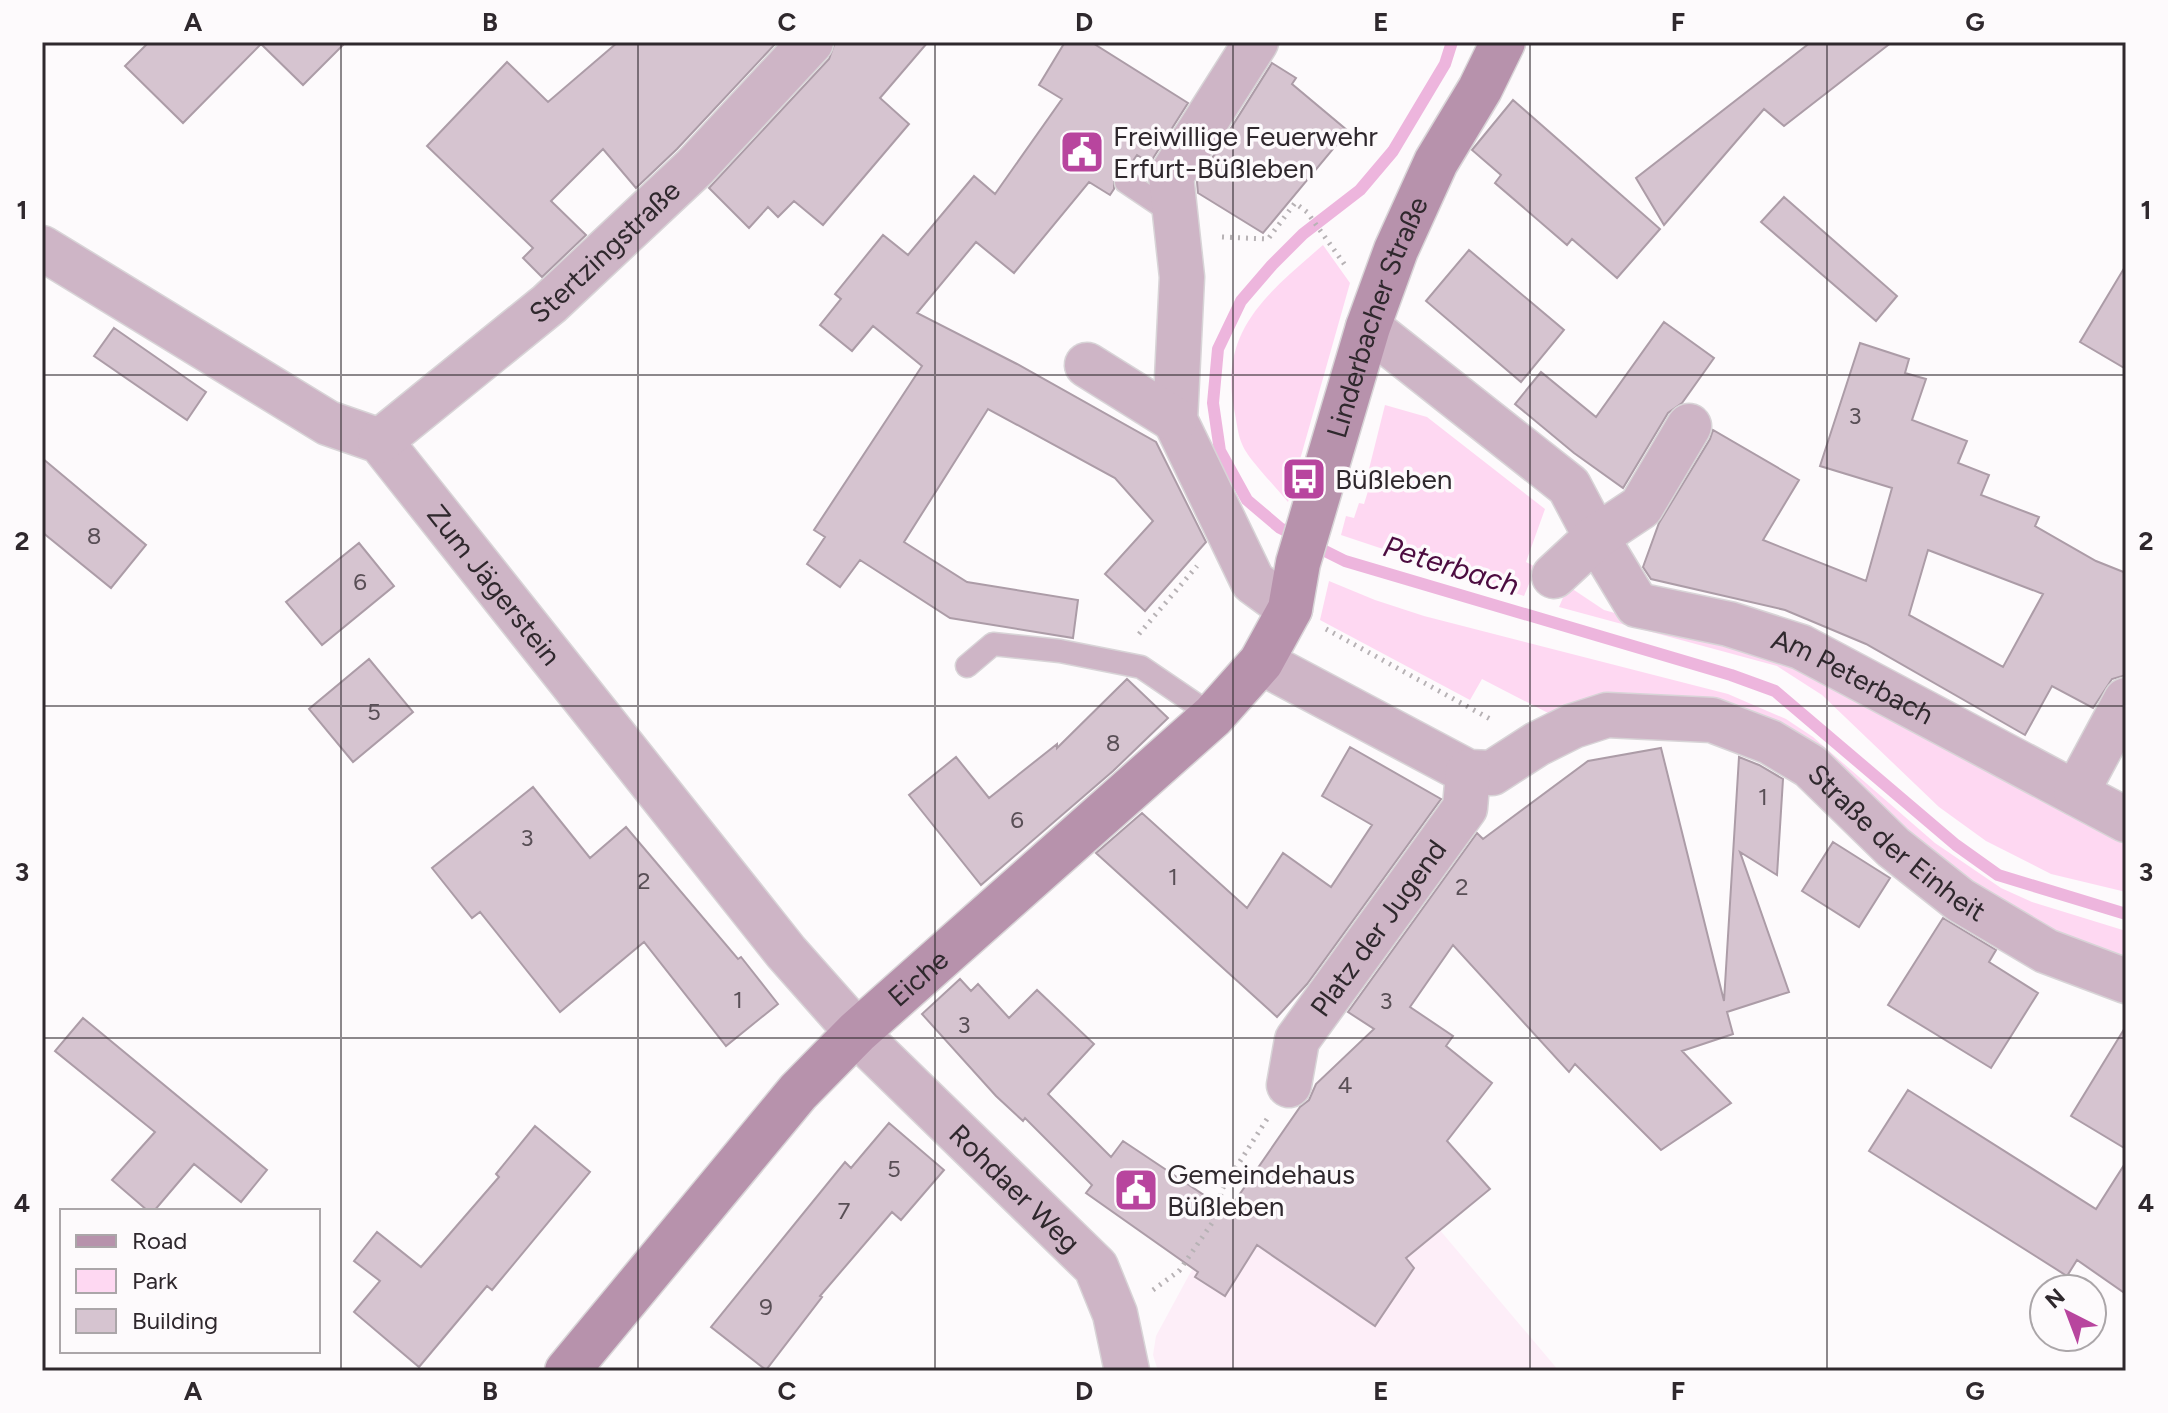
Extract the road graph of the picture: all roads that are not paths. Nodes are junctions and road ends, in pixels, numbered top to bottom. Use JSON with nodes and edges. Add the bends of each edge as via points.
{"nodes":[{"id":1,"x":811,"y":42,"type":"edge"},
{"id":2,"x":1256,"y":42,"type":"edge"},
{"id":3,"x":1503,"y":42,"type":"edge"},
{"id":4,"x":1126,"y":182,"type":"dead end"},
{"id":5,"x":1176,"y":225,"type":"junction"},
{"id":6,"x":42,"y":248,"type":"edge"},
{"id":7,"x":1368,"y":327,"type":"junction"},
{"id":8,"x":1087,"y":365,"type":"dead end"},
{"id":9,"x":1175,"y":420,"type":"junction"},
{"id":10,"x":1689,"y":426,"type":"dead end"},
{"id":11,"x":380,"y":441,"type":"junction"},
{"id":12,"x":1596,"y":537,"type":"junction"},
{"id":13,"x":1554,"y":576,"type":"dead end"},
{"id":14,"x":1290,"y":609,"type":"junction"},
{"id":15,"x":1261,"y":662,"type":"junction"},
{"id":16,"x":967,"y":666,"type":"dead end"},
{"id":17,"x":2126,"y":700,"type":"edge"},
{"id":18,"x":1213,"y":716,"type":"junction"},
{"id":19,"x":1468,"y":772,"type":"junction"},
{"id":20,"x":2076,"y":793,"type":"junction"},
{"id":21,"x":2126,"y":820,"type":"edge"},
{"id":22,"x":2126,"y":981,"type":"edge"},
{"id":23,"x":857,"y":1032,"type":"junction"},
{"id":24,"x":1289,"y":1085,"type":"road end"},
{"id":25,"x":567,"y":1371,"type":"edge"},
{"id":26,"x":1127,"y":1371,"type":"edge"}],
"edges":[{"from":1,"to":11,"type":"street","name":"Stertzingstraße","via":[[695,167],[549,304]]},
{"from":2,"to":5,"type":"street","via":[[1171,176]]},
{"from":3,"to":7,"type":"street","name":"Linderbacher Straße","via":[[1436,162]]},
{"from":4,"to":5,"type":"lane"},
{"from":5,"to":9,"type":"street","via":[[1182,277]]},
{"from":6,"to":11,"type":"street","via":[[328,423]]},
{"from":7,"to":12,"type":"street","name":"Am Peterbach","via":[[1569,486]]},
{"from":7,"to":14,"type":"street","name":"Linderbacher Straße","via":[[1298,563]]},
{"from":8,"to":9,"type":"street"},
{"from":9,"to":14,"type":"street","via":[[1253,582]]},
{"from":10,"to":12,"type":"street","via":[[1641,507]]},
{"from":11,"to":23,"type":"street","name":"Zum Jägerstein","via":[[786,952]]},
{"from":12,"to":13,"type":"street"},
{"from":12,"to":20,"type":"street","name":"Am Peterbach","via":[[1637,605],[1729,624],[1801,647]]},
{"from":14,"to":15,"type":"street","name":"Eiche"},
{"from":15,"to":18,"type":"street","name":"Eiche"},
{"from":15,"to":19,"type":"street"},
{"from":16,"to":18,"type":"lane","via":[[993,644],[1141,667]]},
{"from":17,"to":20,"type":"street"},
{"from":18,"to":23,"type":"street","name":"Eiche"},
{"from":19,"to":22,"type":"street","name":"Straße der Einheit","via":[[1492,773],[1537,744],[1607,715],[1712,720],[1770,742],[1810,766],[1893,847],[1960,900],[2046,951]]},
{"from":19,"to":24,"type":"street","name":"Platz der Jugend","via":[[1465,808],[1297,1040]]},
{"from":20,"to":21,"type":"street","name":"Am Peterbach"},
{"from":23,"to":25,"type":"street","name":"Eiche","via":[[798,1092]]},
{"from":23,"to":26,"type":"street","name":"Rohdaer Weg","via":[[1096,1267],[1115,1314]]}]}
